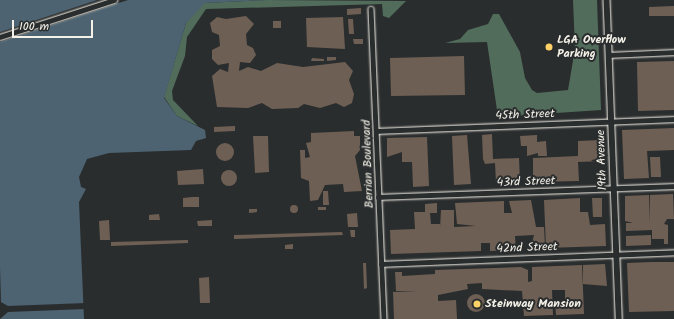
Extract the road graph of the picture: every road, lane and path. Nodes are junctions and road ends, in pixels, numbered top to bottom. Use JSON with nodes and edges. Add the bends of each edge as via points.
{"nodes":[{"id":1,"x":114,"y":0,"type":"edge"},
{"id":2,"x":607,"y":0,"type":"edge"},
{"id":3,"x":371,"y":8,"type":"dead end"},
{"id":4,"x":0,"y":38,"type":"edge"},
{"id":5,"x":674,"y":52,"type":"edge"},
{"id":6,"x":609,"y":55,"type":"junction"},
{"id":7,"x":674,"y":119,"type":"edge"},
{"id":8,"x":612,"y":121,"type":"junction"},
{"id":9,"x":377,"y":131,"type":"junction"},
{"id":10,"x":674,"y":186,"type":"edge"},
{"id":11,"x":614,"y":188,"type":"junction"},
{"id":12,"x":378,"y":197,"type":"junction"},
{"id":13,"x":674,"y":252,"type":"edge"},
{"id":14,"x":616,"y":254,"type":"junction"},
{"id":15,"x":381,"y":264,"type":"junction"},
{"id":16,"x":384,"y":319,"type":"edge"},
{"id":17,"x":619,"y":319,"type":"edge"}],
"edges":[{"from":1,"to":4,"type":"street"},
{"from":2,"to":6,"type":"street","name":"19th Avenue"},
{"from":3,"to":9,"type":"street","name":"Berrian Boulevard"},
{"from":5,"to":6,"type":"street"},
{"from":6,"to":8,"type":"street","name":"19th Avenue"},
{"from":7,"to":8,"type":"street","name":"45th Street"},
{"from":8,"to":9,"type":"street","name":"45th Street"},
{"from":8,"to":11,"type":"street","name":"19th Avenue"},
{"from":9,"to":12,"type":"street","name":"Berrian Boulevard"},
{"from":10,"to":11,"type":"street","name":"43rd Street"},
{"from":11,"to":12,"type":"street","name":"43rd Street"},
{"from":11,"to":14,"type":"street","name":"19th Avenue"},
{"from":12,"to":15,"type":"street","name":"Berrian Boulevard"},
{"from":13,"to":14,"type":"street","name":"42nd Street"},
{"from":14,"to":15,"type":"street","name":"42nd Street"},
{"from":14,"to":17,"type":"street","name":"19th Avenue"},
{"from":15,"to":16,"type":"street","name":"Berrian Boulevard"}]}
